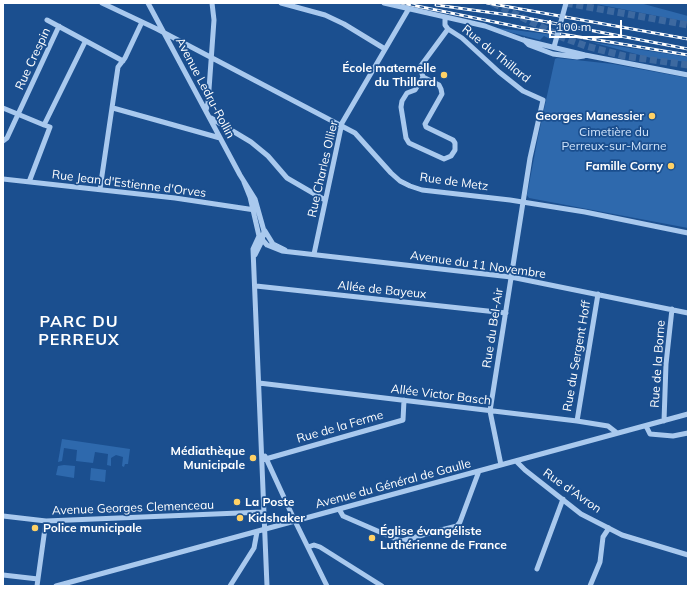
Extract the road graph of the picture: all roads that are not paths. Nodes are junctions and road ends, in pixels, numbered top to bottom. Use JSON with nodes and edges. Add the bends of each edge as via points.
{"nodes":[{"id":1,"x":102,"y":3,"type":"edge"},
{"id":2,"x":148,"y":3,"type":"edge"},
{"id":3,"x":212,"y":3,"type":"edge"},
{"id":4,"x":281,"y":3,"type":"edge"},
{"id":5,"x":384,"y":3,"type":"edge"},
{"id":6,"x":566,"y":3,"type":"edge"},
{"id":7,"x":408,"y":10,"type":"junction"},
{"id":8,"x":445,"y":17,"type":"junction"},
{"id":9,"x":47,"y":20,"type":"dead end"},
{"id":10,"x":142,"y":22,"type":"junction"},
{"id":11,"x":59,"y":26,"type":"junction"},
{"id":12,"x":448,"y":28,"type":"junction"},
{"id":13,"x":164,"y":33,"type":"junction"},
{"id":14,"x":523,"y":40,"type":"junction"},
{"id":15,"x":85,"y":42,"type":"junction"},
{"id":16,"x":554,"y":47,"type":"junction"},
{"id":17,"x":385,"y":49,"type":"junction"},
{"id":18,"x":585,"y":55,"type":"junction"},
{"id":19,"x":211,"y":56,"type":"junction"},
{"id":20,"x":123,"y":60,"type":"junction"},
{"id":21,"x":688,"y":75,"type":"edge"},
{"id":22,"x":423,"y":77,"type":"junction"},
{"id":23,"x":543,"y":100,"type":"joint"},
{"id":24,"x":3,"y":108,"type":"edge"},
{"id":25,"x":113,"y":108,"type":"junction"},
{"id":26,"x":206,"y":110,"type":"junction"},
{"id":27,"x":18,"y":115,"type":"junction"},
{"id":28,"x":210,"y":118,"type":"junction"},
{"id":29,"x":44,"y":125,"type":"junction"},
{"id":30,"x":341,"y":126,"type":"junction"},
{"id":31,"x":220,"y":138,"type":"junction"},
{"id":32,"x":3,"y":141,"type":"edge"},
{"id":33,"x":3,"y":179,"type":"edge"},
{"id":34,"x":29,"y":182,"type":"junction"},
{"id":35,"x":244,"y":182,"type":"junction"},
{"id":36,"x":100,"y":189,"type":"junction"},
{"id":37,"x":325,"y":200,"type":"junction"},
{"id":38,"x":523,"y":202,"type":"junction"},
{"id":39,"x":252,"y":209,"type":"junction"},
{"id":40,"x":262,"y":223,"type":"junction"},
{"id":41,"x":688,"y":233,"type":"edge"},
{"id":42,"x":261,"y":236,"type":"junction"},
{"id":43,"x":288,"y":251,"type":"junction"},
{"id":44,"x":314,"y":254,"type":"junction"},
{"id":45,"x":511,"y":277,"type":"junction"},
{"id":46,"x":256,"y":286,"type":"junction"},
{"id":47,"x":598,"y":294,"type":"junction"},
{"id":48,"x":672,"y":309,"type":"junction"},
{"id":49,"x":506,"y":312,"type":"junction"},
{"id":50,"x":688,"y":312,"type":"edge"},
{"id":51,"x":259,"y":383,"type":"junction"},
{"id":52,"x":404,"y":400,"type":"junction"},
{"id":53,"x":490,"y":411,"type":"junction"},
{"id":54,"x":688,"y":414,"type":"edge"},
{"id":55,"x":577,"y":421,"type":"junction"},
{"id":56,"x":664,"y":421,"type":"junction"},
{"id":57,"x":646,"y":426,"type":"junction"},
{"id":58,"x":617,"y":433,"type":"junction"},
{"id":59,"x":688,"y":433,"type":"edge"},
{"id":60,"x":264,"y":459,"type":"junction"},
{"id":61,"x":516,"y":461,"type":"junction"},
{"id":62,"x":502,"y":465,"type":"junction"},
{"id":63,"x":479,"y":471,"type":"junction"},
{"id":64,"x":564,"y":499,"type":"junction"},
{"id":65,"x":339,"y":509,"type":"junction"},
{"id":66,"x":263,"y":512,"type":"junction"},
{"id":67,"x":3,"y":516,"type":"edge"},
{"id":68,"x":46,"y":521,"type":"junction"},
{"id":69,"x":295,"y":521,"type":"junction"},
{"id":70,"x":609,"y":528,"type":"junction"},
{"id":71,"x":264,"y":530,"type":"junction"},
{"id":72,"x":257,"y":532,"type":"junction"},
{"id":73,"x":308,"y":547,"type":"junction"},
{"id":74,"x":254,"y":548,"type":"junction"},
{"id":75,"x":265,"y":549,"type":"junction"},
{"id":76,"x":688,"y":555,"type":"edge"},
{"id":77,"x":537,"y":569,"type":"dead end"},
{"id":78,"x":3,"y":575,"type":"edge"},
{"id":79,"x":38,"y":579,"type":"junction"},
{"id":80,"x":37,"y":586,"type":"edge"},
{"id":81,"x":56,"y":586,"type":"edge"},
{"id":82,"x":230,"y":586,"type":"edge"},
{"id":83,"x":267,"y":586,"type":"edge"},
{"id":84,"x":327,"y":586,"type":"edge"},
{"id":85,"x":382,"y":586,"type":"edge"},
{"id":86,"x":590,"y":586,"type":"edge"}],
"edges":[{"from":1,"to":10,"type":"street","name":"Rue de Metz"},
{"from":2,"to":13,"type":"street","name":"Avenue Ledru-Rollin"},
{"from":3,"to":19,"type":"street","via":[[214,20]]},
{"from":4,"to":17,"type":"street","via":[[325,15]]},
{"from":5,"to":7,"type":"street"},
{"from":6,"to":16,"type":"street","bridge":true},
{"from":7,"to":8,"type":"street"},
{"from":7,"to":17,"type":"street","name":"Rue Charles Ollier"},
{"from":8,"to":12,"type":"street","name":"Rue du Thillard","via":[[444,24]]},
{"from":8,"to":14,"type":"street","via":[[486,26]]},
{"from":9,"to":11,"type":"street"},
{"from":10,"to":13,"type":"street","name":"Rue de Metz"},
{"from":10,"to":20,"type":"street"},
{"from":11,"to":15,"type":"street"},
{"from":11,"to":27,"type":"street","name":"Rue Crespin"},
{"from":12,"to":22,"type":"street","via":[[420,67]]},
{"from":12,"to":23,"type":"street","name":"Rue du Thillard","via":[[517,86]]},
{"from":13,"to":19,"type":"street","name":"Rue de Metz"},
{"from":13,"to":26,"type":"street","name":"Avenue Ledru-Rollin"},
{"from":14,"to":16,"type":"street"},
{"from":14,"to":18,"type":"street","via":[[528,45],[553,54],[577,57]]},
{"from":15,"to":20,"type":"street"},
{"from":15,"to":29,"type":"street"},
{"from":16,"to":18,"type":"street"},
{"from":17,"to":30,"type":"street","name":"Rue Charles Ollier"},
{"from":18,"to":21,"type":"street"},
{"from":19,"to":26,"type":"street"},
{"from":19,"to":30,"type":"street","name":"Rue de Metz"},
{"from":20,"to":25,"type":"street","via":[[118,67]]},
{"from":22,"to":22,"type":"street","via":[[415,90],[407,93],[402,101],[402,120],[406,138],[409,143],[444,159],[451,156],[455,150],[455,143],[425,124],[442,94],[442,89]]},
{"from":23,"to":38,"type":"street","name":"Rue du Bel-Air"},
{"from":24,"to":27,"type":"street"},
{"from":25,"to":31,"type":"street"},
{"from":25,"to":36,"type":"street"},
{"from":26,"to":28,"type":"street","name":"Avenue Ledru-Rollin"},
{"from":27,"to":29,"type":"street"},
{"from":27,"to":32,"type":"street","name":"Rue Crespin"},
{"from":28,"to":31,"type":"street","name":"Avenue Ledru-Rollin"},
{"from":28,"to":37,"type":"street","via":[[251,142],[268,156],[287,178]]},
{"from":29,"to":34,"type":"street","via":[[50,127]]},
{"from":30,"to":37,"type":"street","name":"Rue Charles Ollier"},
{"from":30,"to":38,"type":"street","name":"Rue de Metz","via":[[355,133],[391,173],[410,186],[422,190]]},
{"from":31,"to":35,"type":"street","name":"Avenue Ledru-Rollin"},
{"from":33,"to":34,"type":"street","name":"Rue Jean d'Estienne d'Orves"},
{"from":34,"to":36,"type":"street","name":"Rue Jean d'Estienne d'Orves"},
{"from":35,"to":39,"type":"street","name":"Avenue Ledru-Rollin"},
{"from":35,"to":40,"type":"street","name":"Avenue Ledru-Rollin","via":[[255,198]]},
{"from":36,"to":39,"type":"street","name":"Rue Jean d'Estienne d'Orves"},
{"from":37,"to":44,"type":"street","name":"Rue Charles Ollier"},
{"from":38,"to":41,"type":"street","name":"Rue de Metz","via":[[598,214]]},
{"from":38,"to":45,"type":"street","name":"Rue du Bel-Air"},
{"from":39,"to":40,"type":"street","name":"Avenue Ledru-Rollin","via":[[256,211]]},
{"from":39,"to":42,"type":"street","name":"Avenue Ledru-Rollin"},
{"from":40,"to":42,"type":"street","name":"Avenue Ledru-Rollin"},
{"from":42,"to":43,"type":"street","name":"Avenue du 11 Novembre"},
{"from":42,"to":43,"type":"street","name":"Avenue du 11 Novembre","via":[[273,248]]},
{"from":42,"to":46,"type":"street","via":[[254,255]]},
{"from":43,"to":44,"type":"street","name":"Avenue du 11 Novembre"},
{"from":44,"to":45,"type":"street","name":"Avenue du 11 Novembre"},
{"from":45,"to":47,"type":"street","name":"Avenue du 11 Novembre"},
{"from":45,"to":49,"type":"street","name":"Rue du Bel-Air"},
{"from":46,"to":49,"type":"street","name":"Allée de Bayeux"},
{"from":46,"to":51,"type":"street"},
{"from":47,"to":48,"type":"street","name":"Avenue du 11 Novembre"},
{"from":47,"to":55,"type":"street","name":"Rue du Sergent Hoff"},
{"from":48,"to":50,"type":"street","name":"Avenue du 11 Novembre"},
{"from":48,"to":56,"type":"street","name":"Rue de la Borne","via":[[666,364]]},
{"from":49,"to":53,"type":"street","name":"Rue du Bel-Air"},
{"from":51,"to":52,"type":"street","name":"Allée Victor Basch"},
{"from":51,"to":60,"type":"street"},
{"from":52,"to":53,"type":"street","name":"Allée Victor Basch"},
{"from":52,"to":60,"type":"street","name":"Rue de la Ferme","via":[[403,420]]},
{"from":53,"to":55,"type":"street","name":"Allée Victor Basch"},
{"from":53,"to":62,"type":"street","name":"Rue du Bel-Air"},
{"from":54,"to":56,"type":"street","name":"Avenue du Général de Gaulle"},
{"from":55,"to":58,"type":"street","name":"Allée Victor Basch","via":[[608,426]]},
{"from":56,"to":57,"type":"street","name":"Avenue du Général de Gaulle"},
{"from":57,"to":58,"type":"street","name":"Avenue du Général de Gaulle"},
{"from":57,"to":59,"type":"street","via":[[650,434],[672,436]]},
{"from":58,"to":61,"type":"street","name":"Avenue du Général de Gaulle"},
{"from":60,"to":66,"type":"street"},
{"from":60,"to":69,"type":"street"},
{"from":61,"to":62,"type":"street","name":"Avenue du Général de Gaulle"},
{"from":61,"to":64,"type":"street","name":"Rue d'Avron"},
{"from":62,"to":63,"type":"street","name":"Avenue du Général de Gaulle"},
{"from":63,"to":65,"type":"street","name":"Avenue du Général de Gaulle"},
{"from":63,"to":65,"type":"street","via":[[457,526],[402,541],[343,516]]},
{"from":64,"to":70,"type":"street","name":"Rue d'Avron","via":[[581,514]]},
{"from":64,"to":77,"type":"street"},
{"from":65,"to":69,"type":"street","name":"Avenue du Général de Gaulle"},
{"from":66,"to":68,"type":"street","name":"Avenue Georges Clemenceau"},
{"from":66,"to":71,"type":"street"},
{"from":67,"to":68,"type":"street","name":"Avenue Georges Clemenceau"},
{"from":68,"to":79,"type":"street"},
{"from":69,"to":71,"type":"street","name":"Avenue du Général de Gaulle"},
{"from":69,"to":73,"type":"street"},
{"from":70,"to":76,"type":"street","name":"Rue d'Avron","via":[[622,535]]},
{"from":70,"to":86,"type":"street","via":[[604,537],[600,562]]},
{"from":71,"to":72,"type":"street","name":"Avenue du Général de Gaulle"},
{"from":71,"to":75,"type":"street"},
{"from":72,"to":74,"type":"street"},
{"from":72,"to":81,"type":"street","name":"Avenue du Général de Gaulle"},
{"from":73,"to":84,"type":"street"},
{"from":73,"to":85,"type":"street","via":[[320,547]]},
{"from":74,"to":75,"type":"street","via":[[260,544]]},
{"from":74,"to":82,"type":"street"},
{"from":75,"to":83,"type":"street"},
{"from":78,"to":79,"type":"street"},
{"from":79,"to":80,"type":"street"}]}
